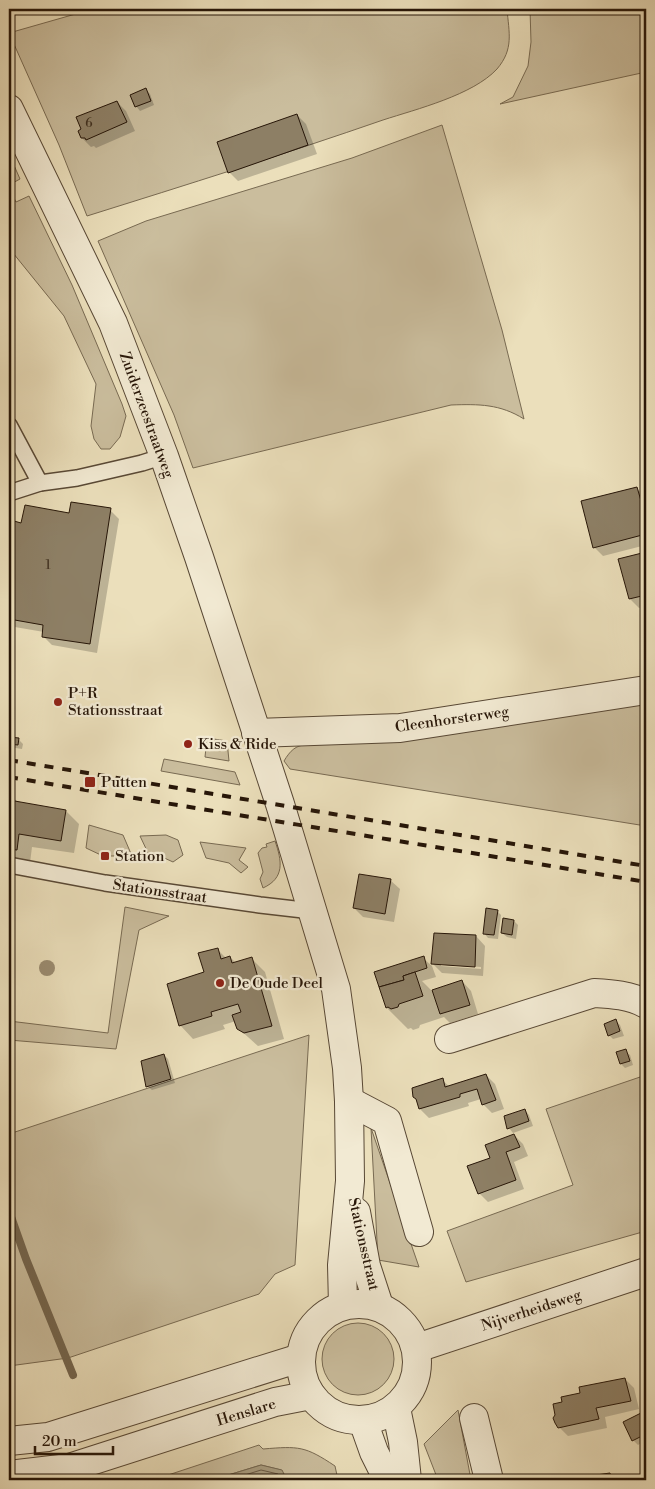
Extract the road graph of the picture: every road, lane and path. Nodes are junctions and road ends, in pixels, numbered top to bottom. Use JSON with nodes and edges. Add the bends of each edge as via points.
{"nodes":[{"id":1,"x":9,"y":109,"type":"edge"},
{"id":2,"x":9,"y":425,"type":"edge"},
{"id":3,"x":164,"y":456,"type":"junction"},
{"id":4,"x":40,"y":484,"type":"junction"},
{"id":5,"x":9,"y":493,"type":"edge"},
{"id":6,"x":646,"y":690,"type":"edge"},
{"id":7,"x":256,"y":733,"type":"junction"},
{"id":8,"x":9,"y":866,"type":"edge"},
{"id":9,"x":312,"y":910,"type":"junction"},
{"id":10,"x":646,"y":1004,"type":"edge"},
{"id":11,"x":449,"y":1039,"type":"dead end"},
{"id":12,"x":350,"y":1101,"type":"junction"},
{"id":13,"x":350,"y":1181,"type":"junction"},
{"id":14,"x":419,"y":1232,"type":"dead end"},
{"id":15,"x":646,"y":1272,"type":"edge"},
{"id":16,"x":343,"y":1305,"type":"junction"},
{"id":17,"x":379,"y":1306,"type":"junction"},
{"id":18,"x":417,"y":1348,"type":"junction"},
{"id":19,"x":300,"y":1358,"type":"junction"},
{"id":20,"x":311,"y":1395,"type":"junction"},
{"id":21,"x":396,"y":1408,"type":"junction"},
{"id":22,"x":474,"y":1418,"type":"dead end"},
{"id":23,"x":363,"y":1420,"type":"junction"},
{"id":24,"x":9,"y":1441,"type":"edge"},
{"id":25,"x":9,"y":1475,"type":"edge"},
{"id":26,"x":388,"y":1480,"type":"edge"},
{"id":27,"x":407,"y":1480,"type":"edge"},
{"id":28,"x":489,"y":1480,"type":"edge"}],
"edges":[{"from":1,"to":3,"type":"street","name":"Zuiderzeestraatweg","via":[[113,323]]},
{"from":2,"to":4,"type":"lane"},
{"from":3,"to":4,"type":"lane"},
{"from":3,"to":7,"type":"street","name":"Zuiderzeestraatweg"},
{"from":4,"to":5,"type":"lane"},
{"from":6,"to":7,"type":"street","name":"Cleenhorsterweg","via":[[400,728]]},
{"from":7,"to":9,"type":"street","name":"Stationsstraat"},
{"from":8,"to":9,"type":"lane","name":"Stationsstraat","via":[[142,888]]},
{"from":9,"to":12,"type":"street","name":"Stationsstraat","via":[[336,989]]},
{"from":10,"to":11,"type":"street","via":[[638,999],[594,993]]},
{"from":12,"to":13,"type":"street","name":"Stationsstraat"},
{"from":12,"to":14,"type":"street","via":[[387,1121]]},
{"from":13,"to":16,"type":"street","name":"Stationsstraat","via":[[342,1265]]},
{"from":13,"to":17,"type":"street","name":"Stationsstraat","via":[[366,1266]]},
{"from":15,"to":18,"type":"street","name":"Nijverheidsweg"},
{"from":16,"to":17,"type":"street"},
{"from":16,"to":19,"type":"street","via":[[326,1312],[313,1325],[304,1340]]},
{"from":17,"to":18,"type":"street","via":[[396,1316],[409,1330]]},
{"from":18,"to":21,"type":"street","via":[[418,1370],[411,1391]]},
{"from":19,"to":20,"type":"street","via":[[303,1377]]},
{"from":19,"to":24,"type":"street","via":[[48,1437]]},
{"from":20,"to":23,"type":"street","via":[[324,1409],[343,1418]]},
{"from":20,"to":25,"type":"street","name":"Henslare","via":[[275,1402],[69,1468]]},
{"from":21,"to":23,"type":"street","via":[[381,1417]]},
{"from":21,"to":27,"type":"street"},
{"from":22,"to":28,"type":"street"},
{"from":23,"to":26,"type":"street"}]}
